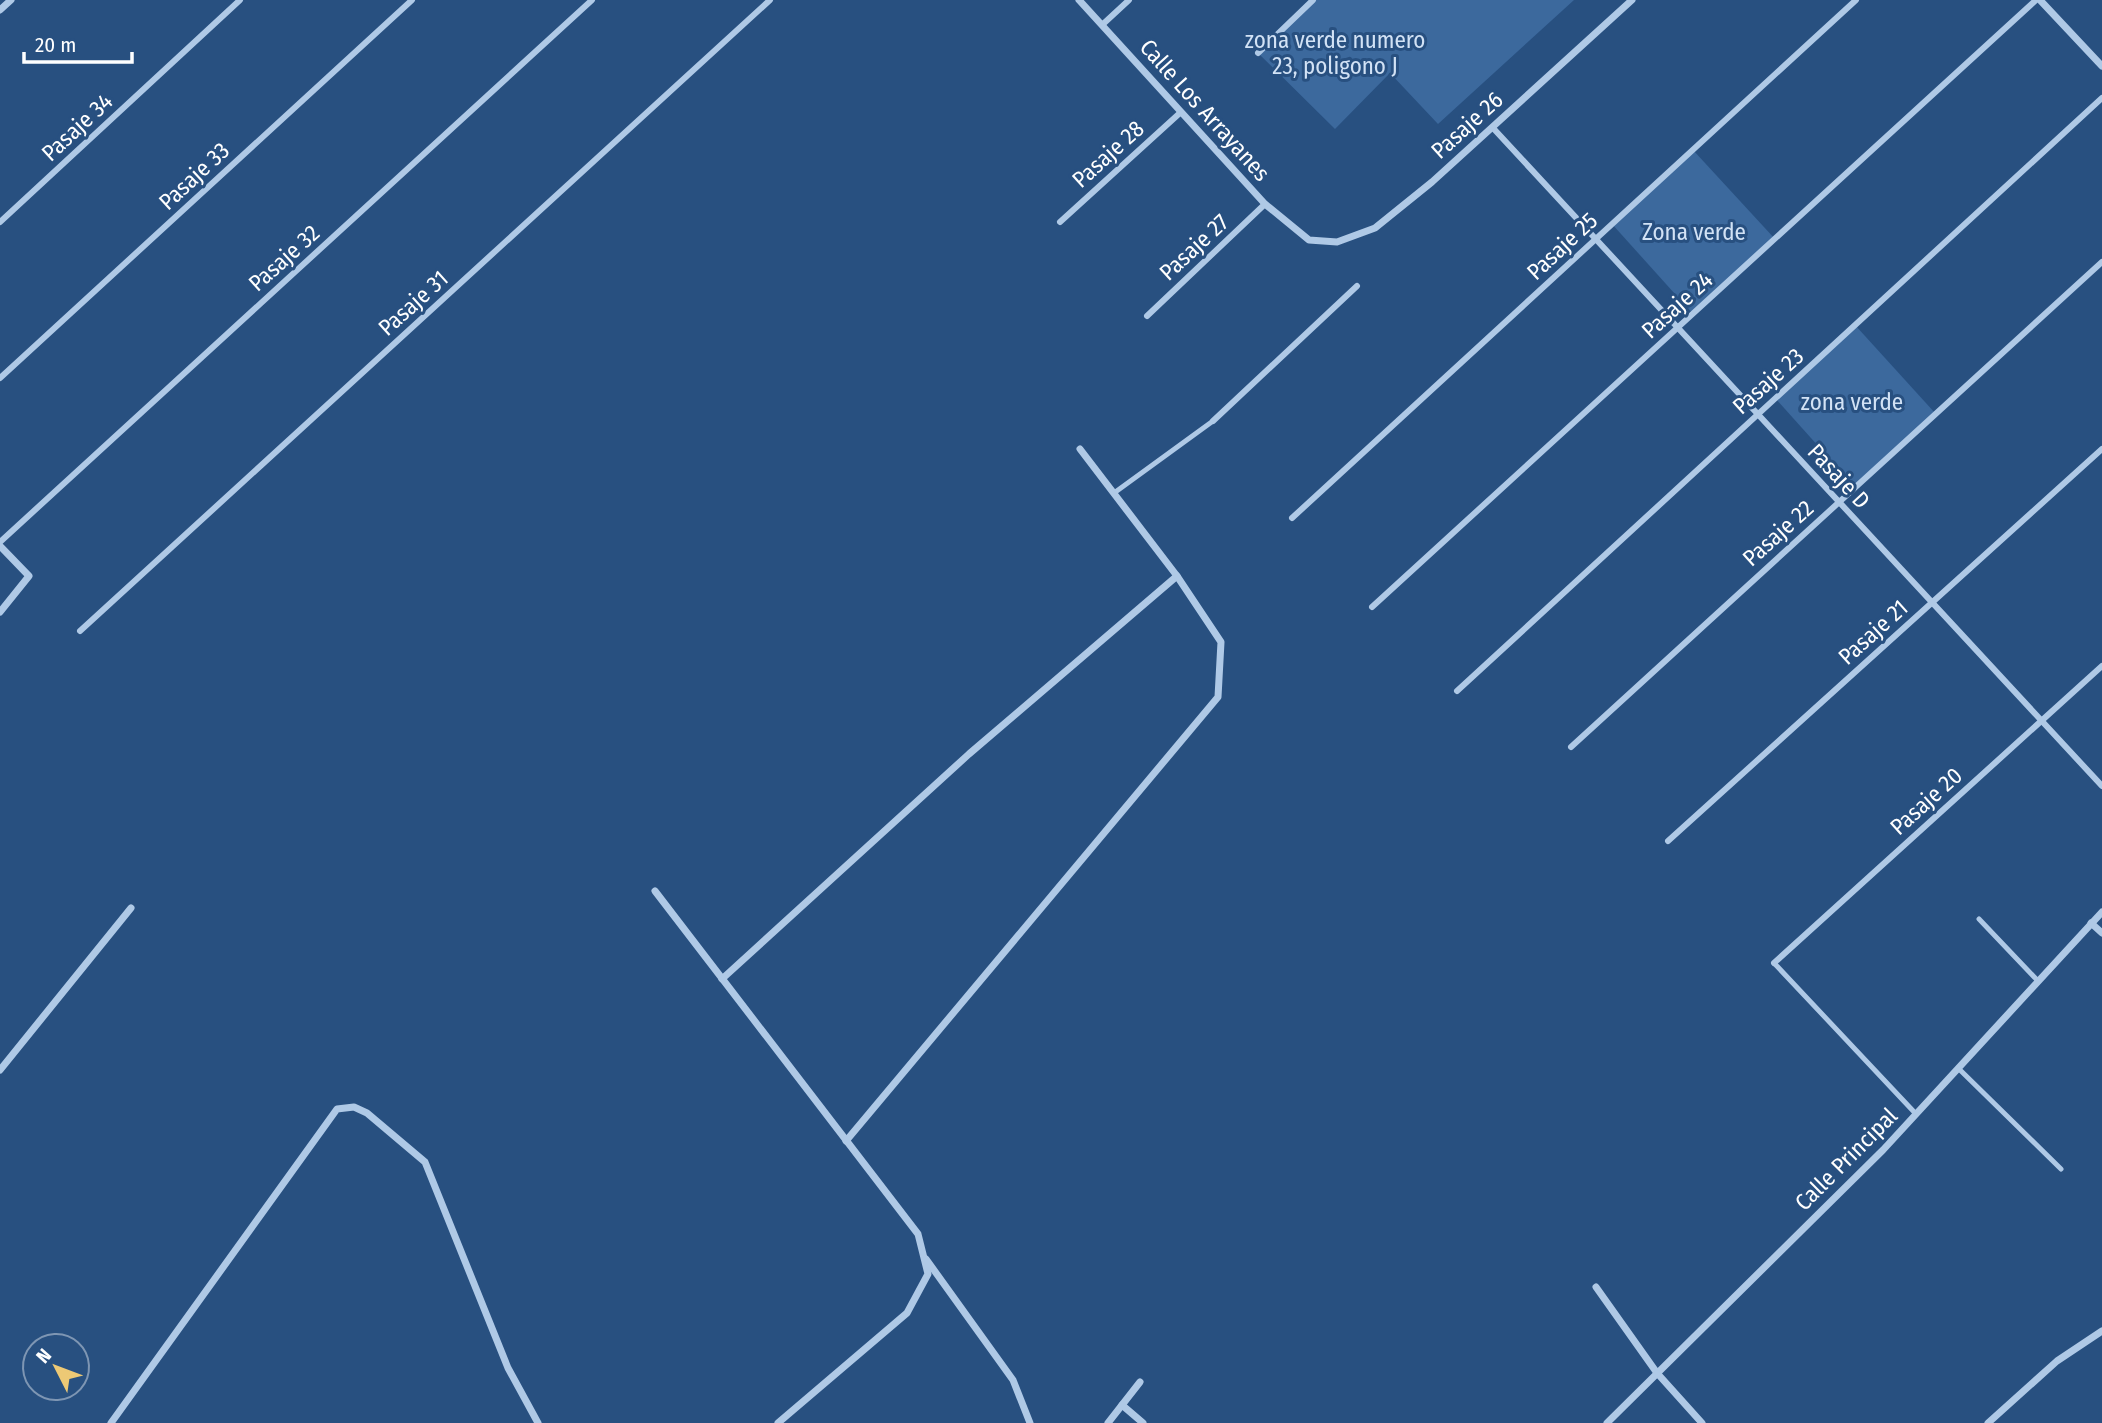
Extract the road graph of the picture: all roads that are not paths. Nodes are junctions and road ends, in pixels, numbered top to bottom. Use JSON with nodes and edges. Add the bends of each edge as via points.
{"nodes":[{"id":1,"x":11,"y":0,"type":"edge"},
{"id":2,"x":240,"y":0,"type":"edge"},
{"id":3,"x":412,"y":0,"type":"edge"},
{"id":4,"x":592,"y":0,"type":"edge"},
{"id":5,"x":770,"y":0,"type":"edge"},
{"id":6,"x":1079,"y":0,"type":"edge"},
{"id":7,"x":1129,"y":0,"type":"edge"},
{"id":8,"x":1313,"y":0,"type":"edge"},
{"id":9,"x":1632,"y":0,"type":"edge"},
{"id":10,"x":1856,"y":0,"type":"edge"},
{"id":11,"x":2038,"y":0,"type":"edge"},
{"id":12,"x":0,"y":10,"type":"edge"},
{"id":13,"x":1102,"y":25,"type":"junction"},
{"id":14,"x":1258,"y":53,"type":"dead end"},
{"id":15,"x":2102,"y":66,"type":"edge"},
{"id":16,"x":2102,"y":98,"type":"edge"},
{"id":17,"x":1181,"y":112,"type":"junction"},
{"id":18,"x":1493,"y":128,"type":"junction"},
{"id":19,"x":1265,"y":204,"type":"junction"},
{"id":20,"x":0,"y":222,"type":"edge"},
{"id":21,"x":1060,"y":222,"type":"dead end"},
{"id":22,"x":1596,"y":239,"type":"junction"},
{"id":23,"x":1308,"y":240,"type":"joint"},
{"id":24,"x":2102,"y":262,"type":"edge"},
{"id":25,"x":1357,"y":286,"type":"dead end"},
{"id":26,"x":1147,"y":316,"type":"dead end"},
{"id":27,"x":1678,"y":327,"type":"junction"},
{"id":28,"x":0,"y":378,"type":"edge"},
{"id":29,"x":1758,"y":414,"type":"junction"},
{"id":30,"x":1213,"y":421,"type":"joint"},
{"id":31,"x":1080,"y":449,"type":"dead end"},
{"id":32,"x":2102,"y":449,"type":"edge"},
{"id":33,"x":1114,"y":493,"type":"junction"},
{"id":34,"x":1838,"y":501,"type":"junction"},
{"id":35,"x":1292,"y":518,"type":"dead end"},
{"id":36,"x":0,"y":544,"type":"edge"},
{"id":37,"x":1177,"y":576,"type":"junction"},
{"id":38,"x":1932,"y":602,"type":"junction"},
{"id":39,"x":1372,"y":607,"type":"dead end"},
{"id":40,"x":0,"y":612,"type":"edge"},
{"id":41,"x":80,"y":631,"type":"dead end"},
{"id":42,"x":2102,"y":666,"type":"edge"},
{"id":43,"x":1457,"y":691,"type":"dead end"},
{"id":44,"x":2041,"y":720,"type":"junction"},
{"id":45,"x":1571,"y":747,"type":"dead end"},
{"id":46,"x":2102,"y":786,"type":"edge"},
{"id":47,"x":1668,"y":841,"type":"dead end"},
{"id":48,"x":655,"y":891,"type":"dead end"},
{"id":49,"x":131,"y":908,"type":"dead end"},
{"id":50,"x":2102,"y":912,"type":"edge"},
{"id":51,"x":1979,"y":919,"type":"dead end"},
{"id":52,"x":2091,"y":923,"type":"junction"},
{"id":53,"x":2102,"y":933,"type":"edge"},
{"id":54,"x":1774,"y":963,"type":"joint"},
{"id":55,"x":722,"y":979,"type":"junction"},
{"id":56,"x":2038,"y":981,"type":"junction"},
{"id":57,"x":1958,"y":1068,"type":"junction"},
{"id":58,"x":0,"y":1070,"type":"edge"},
{"id":59,"x":1916,"y":1114,"type":"junction"},
{"id":60,"x":846,"y":1140,"type":"junction"},
{"id":61,"x":2061,"y":1169,"type":"dead end"},
{"id":62,"x":923,"y":1255,"type":"junction"},
{"id":63,"x":1596,"y":1287,"type":"dead end"},
{"id":64,"x":2102,"y":1331,"type":"edge"},
{"id":65,"x":1657,"y":1373,"type":"junction"},
{"id":66,"x":1140,"y":1382,"type":"dead end"},
{"id":67,"x":1122,"y":1405,"type":"junction"},
{"id":68,"x":111,"y":1423,"type":"edge"},
{"id":69,"x":538,"y":1423,"type":"edge"},
{"id":70,"x":778,"y":1423,"type":"edge"},
{"id":71,"x":1030,"y":1423,"type":"edge"},
{"id":72,"x":1108,"y":1423,"type":"edge"},
{"id":73,"x":1143,"y":1423,"type":"edge"},
{"id":74,"x":1607,"y":1423,"type":"edge"},
{"id":75,"x":1702,"y":1423,"type":"edge"},
{"id":76,"x":1988,"y":1423,"type":"edge"}],
"edges":[{"from":1,"to":12,"type":"street"},
{"from":2,"to":20,"type":"street","name":"Pasaje 34"},
{"from":3,"to":28,"type":"street","name":"Pasaje 33"},
{"from":4,"to":36,"type":"street","name":"Pasaje 32"},
{"from":5,"to":41,"type":"street","name":"Pasaje 31"},
{"from":6,"to":13,"type":"street","name":"Calle Los Arrayanes"},
{"from":7,"to":13,"type":"street"},
{"from":8,"to":14,"type":"street"},
{"from":9,"to":18,"type":"street","name":"Pasaje 26"},
{"from":10,"to":22,"type":"street","name":"Pasaje 25"},
{"from":11,"to":15,"type":"street"},
{"from":11,"to":27,"type":"street","name":"Pasaje 24"},
{"from":13,"to":17,"type":"street","name":"Calle Los Arrayanes"},
{"from":16,"to":29,"type":"street","name":"Pasaje 23"},
{"from":17,"to":19,"type":"street","name":"Calle Los Arrayanes"},
{"from":17,"to":21,"type":"street","name":"Pasaje 28"},
{"from":18,"to":22,"type":"street","name":"Pasaje D"},
{"from":18,"to":23,"type":"street","name":"Pasaje 26","via":[[1375,228],[1337,242]]},
{"from":19,"to":23,"type":"street","name":"Calle Los Arrayanes"},
{"from":19,"to":26,"type":"street","name":"Pasaje 27"},
{"from":22,"to":27,"type":"street","name":"Pasaje D"},
{"from":22,"to":35,"type":"street","name":"Pasaje 25"},
{"from":24,"to":34,"type":"street","name":"Pasaje 22"},
{"from":25,"to":30,"type":"street"},
{"from":27,"to":29,"type":"street","name":"Pasaje D"},
{"from":27,"to":39,"type":"street","name":"Pasaje 24"},
{"from":29,"to":34,"type":"street","name":"Pasaje D"},
{"from":29,"to":43,"type":"street","name":"Pasaje 23"},
{"from":30,"to":33,"type":"lane"},
{"from":31,"to":33,"type":"street"},
{"from":32,"to":38,"type":"street","name":"Pasaje 21"},
{"from":33,"to":37,"type":"street"},
{"from":34,"to":38,"type":"street","name":"Pasaje D"},
{"from":34,"to":45,"type":"street","name":"Pasaje 22"},
{"from":36,"to":40,"type":"street","via":[[29,576]]},
{"from":37,"to":55,"type":"street","via":[[969,754]]},
{"from":37,"to":60,"type":"street","via":[[1221,642],[1218,697]]},
{"from":38,"to":44,"type":"street","name":"Pasaje D"},
{"from":38,"to":47,"type":"street","name":"Pasaje 21"},
{"from":42,"to":44,"type":"street","name":"Pasaje 20"},
{"from":44,"to":46,"type":"street","name":"Pasaje D"},
{"from":44,"to":54,"type":"street","name":"Pasaje 20"},
{"from":48,"to":55,"type":"street"},
{"from":49,"to":58,"type":"street"},
{"from":50,"to":52,"type":"street","name":"Calle Principal"},
{"from":51,"to":56,"type":"lane"},
{"from":52,"to":53,"type":"street"},
{"from":52,"to":56,"type":"street","name":"Calle Principal"},
{"from":54,"to":59,"type":"lane"},
{"from":55,"to":60,"type":"street"},
{"from":56,"to":57,"type":"street","name":"Calle Principal"},
{"from":57,"to":59,"type":"street","name":"Calle Principal"},
{"from":57,"to":61,"type":"lane"},
{"from":59,"to":65,"type":"street","name":"Calle Principal"},
{"from":60,"to":62,"type":"street","via":[[918,1234]]},
{"from":62,"to":70,"type":"street","via":[[928,1274],[907,1313]]},
{"from":62,"to":71,"type":"street","via":[[1013,1380]]},
{"from":63,"to":65,"type":"street"},
{"from":64,"to":76,"type":"street","via":[[2057,1361]]},
{"from":65,"to":74,"type":"street","name":"Calle Principal"},
{"from":65,"to":75,"type":"street"},
{"from":66,"to":67,"type":"street"},
{"from":67,"to":72,"type":"street"},
{"from":67,"to":73,"type":"street"},
{"from":68,"to":69,"type":"street","via":[[337,1109],[354,1107],[368,1113],[425,1162],[508,1368]]}]}
